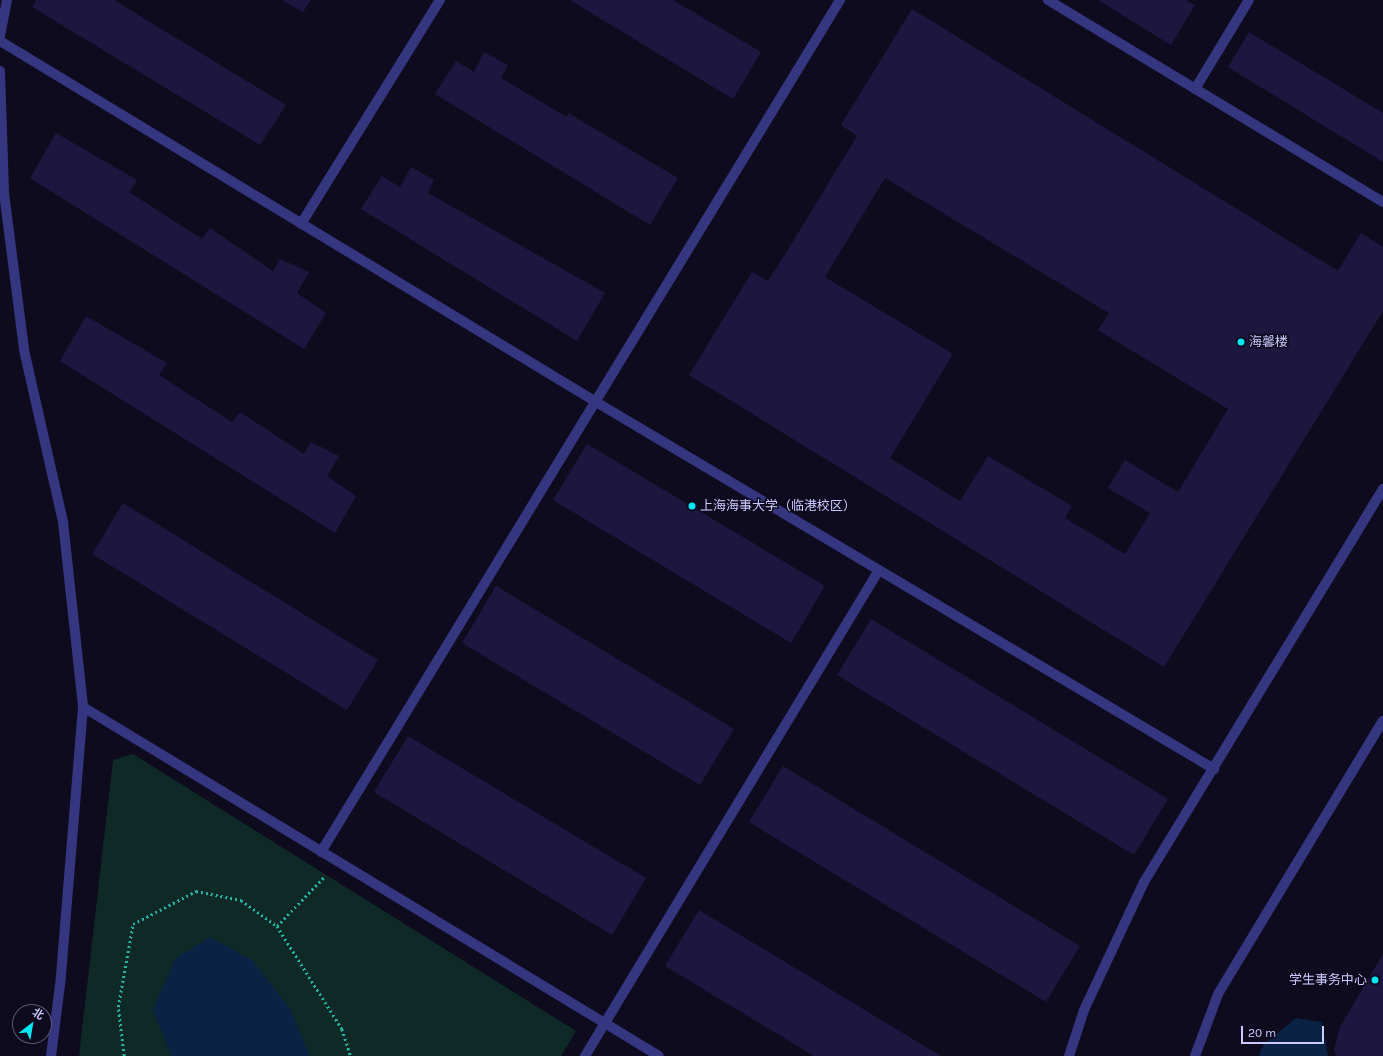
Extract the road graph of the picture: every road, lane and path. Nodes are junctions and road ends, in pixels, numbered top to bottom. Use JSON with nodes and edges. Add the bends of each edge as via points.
{"nodes":[{"id":1,"x":7,"y":0,"type":"edge"},
{"id":2,"x":440,"y":0,"type":"edge"},
{"id":3,"x":840,"y":0,"type":"edge"},
{"id":4,"x":1048,"y":0,"type":"edge"},
{"id":5,"x":1249,"y":0,"type":"edge"},
{"id":6,"x":0,"y":36,"type":"edge"},
{"id":7,"x":0,"y":42,"type":"edge"},
{"id":8,"x":0,"y":70,"type":"edge"},
{"id":9,"x":1195,"y":89,"type":"junction"},
{"id":10,"x":1383,"y":202,"type":"edge"},
{"id":11,"x":301,"y":224,"type":"junction"},
{"id":12,"x":596,"y":402,"type":"junction"},
{"id":13,"x":1383,"y":489,"type":"edge"},
{"id":14,"x":879,"y":570,"type":"junction"},
{"id":15,"x":83,"y":706,"type":"junction"},
{"id":16,"x":1383,"y":721,"type":"edge"},
{"id":17,"x":1214,"y":769,"type":"junction"},
{"id":18,"x":321,"y":852,"type":"junction"},
{"id":19,"x":338,"y":862,"type":"junction"},
{"id":20,"x":277,"y":926,"type":"junction"},
{"id":21,"x":606,"y":1023,"type":"junction"},
{"id":22,"x":51,"y":1056,"type":"edge"},
{"id":23,"x":124,"y":1056,"type":"edge"},
{"id":24,"x":351,"y":1056,"type":"edge"},
{"id":25,"x":585,"y":1056,"type":"edge"},
{"id":26,"x":659,"y":1056,"type":"edge"},
{"id":27,"x":1069,"y":1056,"type":"edge"},
{"id":28,"x":1195,"y":1056,"type":"edge"}],
"edges":[{"from":1,"to":6,"type":"lane"},
{"from":2,"to":11,"type":"lane"},
{"from":3,"to":12,"type":"lane"},
{"from":4,"to":9,"type":"lane"},
{"from":5,"to":9,"type":"lane"},
{"from":7,"to":11,"type":"lane"},
{"from":8,"to":15,"type":"lane","via":[[4,193],[24,350],[63,522]]},
{"from":9,"to":10,"type":"lane"},
{"from":11,"to":12,"type":"lane"},
{"from":12,"to":14,"type":"lane"},
{"from":12,"to":18,"type":"lane"},
{"from":13,"to":17,"type":"lane"},
{"from":14,"to":17,"type":"lane"},
{"from":14,"to":21,"type":"lane"},
{"from":15,"to":18,"type":"lane"},
{"from":15,"to":22,"type":"lane","via":[[61,977]]},
{"from":16,"to":28,"type":"lane","via":[[1218,994]]},
{"from":17,"to":27,"type":"lane","via":[[1144,882],[1084,1010]]},
{"from":18,"to":19,"type":"lane"},
{"from":19,"to":20,"type":"path"},
{"from":19,"to":21,"type":"lane"},
{"from":20,"to":23,"type":"path","via":[[241,900],[196,891],[133,924],[118,1007]]},
{"from":20,"to":24,"type":"path","via":[[342,1029]]},
{"from":21,"to":25,"type":"lane"},
{"from":21,"to":26,"type":"lane"}]}
